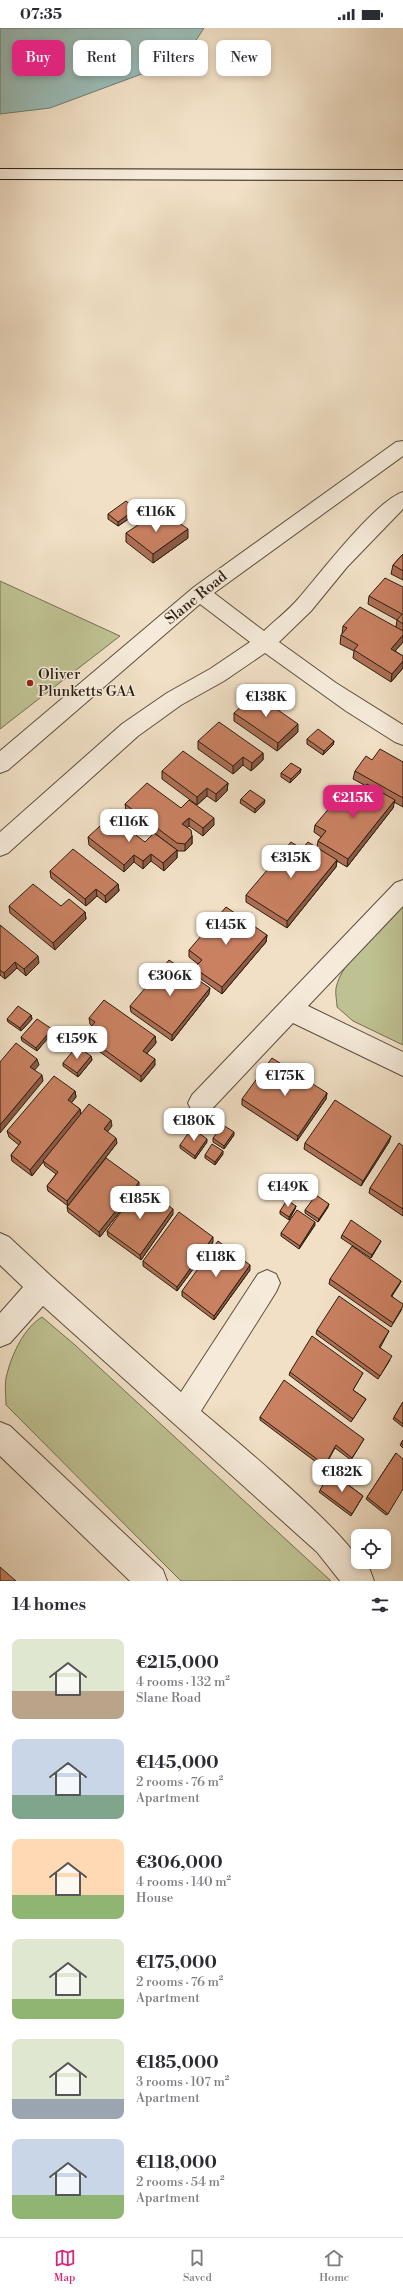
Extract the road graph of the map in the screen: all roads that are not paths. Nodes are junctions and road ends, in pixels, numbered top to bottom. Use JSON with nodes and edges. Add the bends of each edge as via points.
{"nodes":[{"id":1,"x":0,"y":174,"type":"edge"},
{"id":2,"x":403,"y":175,"type":"edge"},
{"id":3,"x":403,"y":447,"type":"edge"},
{"id":4,"x":403,"y":499,"type":"edge"},
{"id":5,"x":200,"y":592,"type":"junction"},
{"id":6,"x":265,"y":642,"type":"junction"},
{"id":7,"x":403,"y":736,"type":"edge"},
{"id":8,"x":0,"y":764,"type":"edge"},
{"id":9,"x":0,"y":846,"type":"edge"},
{"id":10,"x":403,"y":890,"type":"edge"},
{"id":11,"x":289,"y":1009,"type":"junction"},
{"id":12,"x":403,"y":1064,"type":"edge"},
{"id":13,"x":201,"y":1102,"type":"dead end"},
{"id":14,"x":0,"y":1246,"type":"edge"},
{"id":15,"x":267,"y":1283,"type":"dead end"},
{"id":16,"x":42,"y":1287,"type":"junction"},
{"id":17,"x":0,"y":1333,"type":"edge"},
{"id":18,"x":183,"y":1414,"type":"junction"},
{"id":19,"x":0,"y":1436,"type":"edge"},
{"id":20,"x":152,"y":1581,"type":"edge"},
{"id":21,"x":359,"y":1581,"type":"edge"}],
"edges":[{"from":1,"to":2,"type":"street"},
{"from":3,"to":5,"type":"street","name":"Slane Road"},
{"from":4,"to":6,"type":"street","via":[[388,511],[340,562],[304,606]]},
{"from":5,"to":6,"type":"street"},
{"from":5,"to":8,"type":"street","name":"Slane Road"},
{"from":6,"to":7,"type":"street","via":[[347,702]]},
{"from":6,"to":9,"type":"street","via":[[130,730]]},
{"from":10,"to":11,"type":"street"},
{"from":11,"to":12,"type":"street"},
{"from":11,"to":13,"type":"street"},
{"from":14,"to":16,"type":"street"},
{"from":15,"to":18,"type":"street"},
{"from":16,"to":17,"type":"street"},
{"from":16,"to":18,"type":"street"},
{"from":18,"to":21,"type":"street","via":[[327,1542]]},
{"from":19,"to":20,"type":"street"}]}
